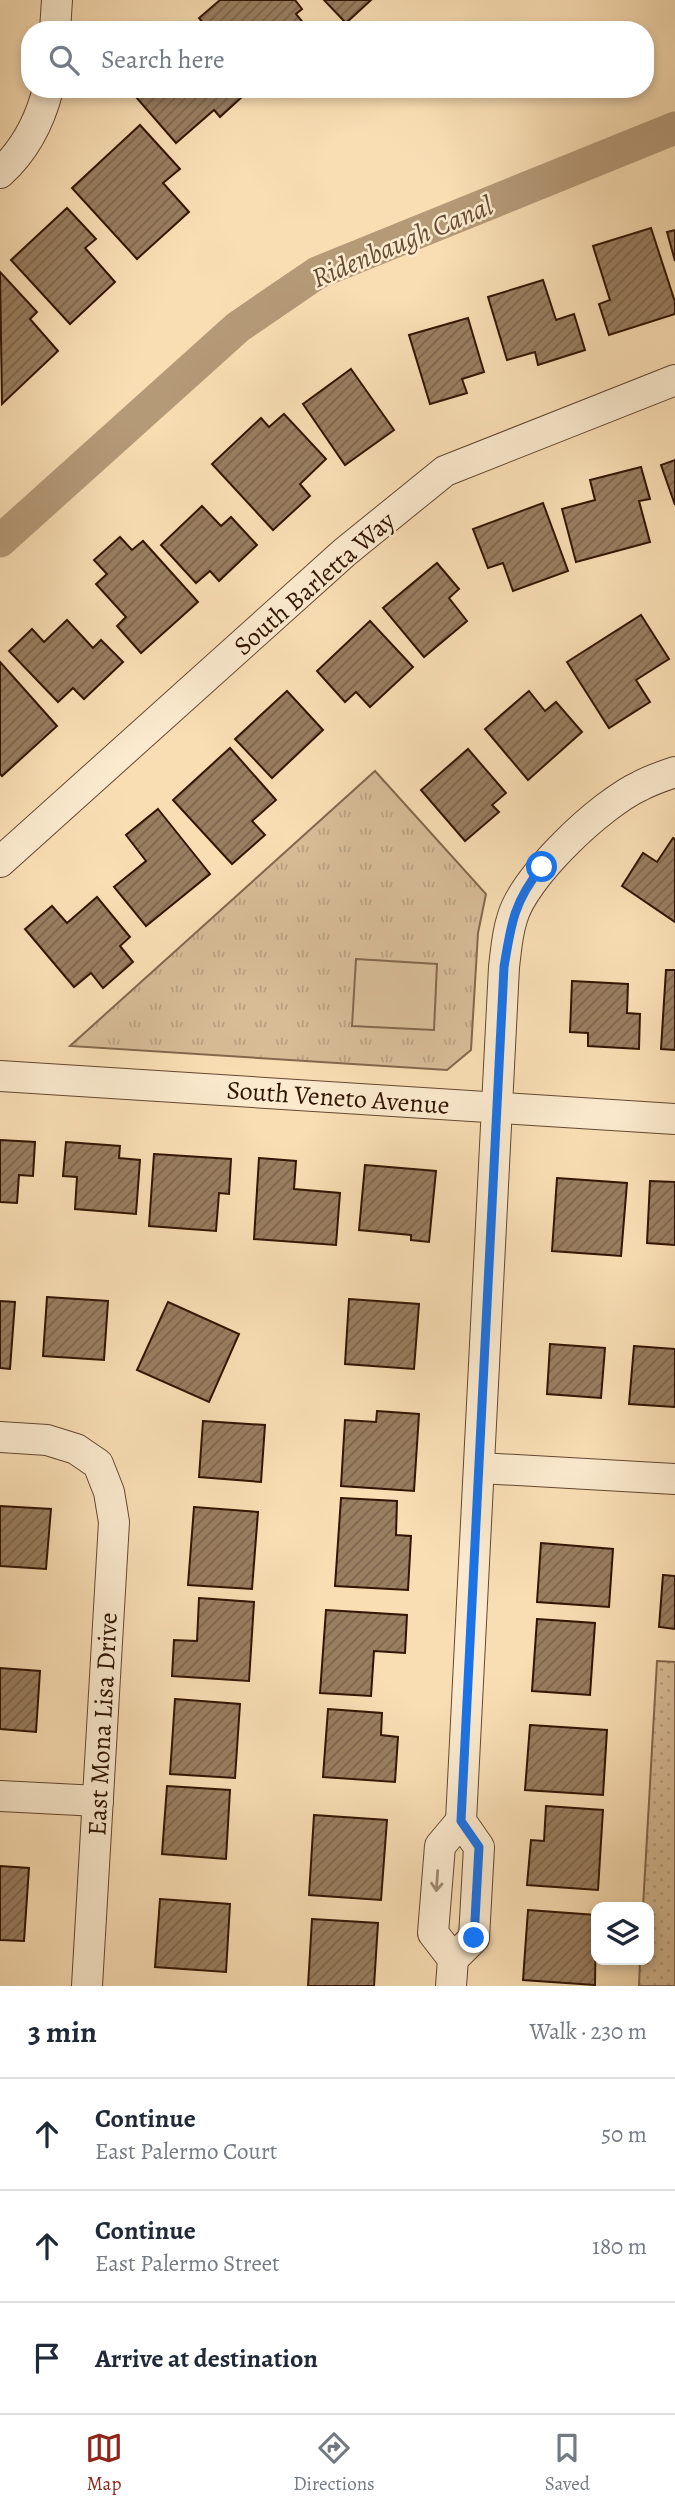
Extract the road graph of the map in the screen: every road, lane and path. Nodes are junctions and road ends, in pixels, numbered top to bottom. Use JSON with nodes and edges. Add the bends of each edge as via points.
{"nodes":[{"id":1,"x":57,"y":0,"type":"edge"},
{"id":2,"x":56,"y":21,"type":"edge"},
{"id":3,"x":46,"y":98,"type":"edge"},
{"id":4,"x":0,"y":173,"type":"edge"},
{"id":5,"x":675,"y":380,"type":"edge"},
{"id":6,"x":675,"y":772,"type":"edge"},
{"id":7,"x":0,"y":862,"type":"edge"},
{"id":8,"x":0,"y":1076,"type":"edge"},
{"id":9,"x":498,"y":1107,"type":"junction"},
{"id":10,"x":675,"y":1119,"type":"edge"},
{"id":11,"x":0,"y":1437,"type":"edge"},
{"id":12,"x":480,"y":1468,"type":"junction"},
{"id":13,"x":675,"y":1479,"type":"edge"},
{"id":14,"x":0,"y":1796,"type":"edge"},
{"id":15,"x":97,"y":1801,"type":"junction"},
{"id":16,"x":461,"y":1821,"type":"junction"},
{"id":17,"x":452,"y":1973,"type":"edge"},
{"id":18,"x":87,"y":1986,"type":"edge"}],
"edges":[{"from":1,"to":2,"type":"street"},
{"from":3,"to":4,"type":"street","via":[[30,136]]},
{"from":5,"to":7,"type":"street","name":"South Barletta Way","via":[[445,471],[345,552]]},
{"from":6,"to":9,"type":"street","via":[[638,786],[605,808],[528,884],[512,917],[504,967]]},
{"from":8,"to":9,"type":"street","name":"South Veneto Avenue"},
{"from":9,"to":10,"type":"street","name":"South Veneto Avenue"},
{"from":9,"to":12,"type":"street"},
{"from":11,"to":15,"type":"street","name":"East Mona Lisa Drive","via":[[47,1440],[76,1449],[99,1464],[109,1492],[114,1522]]},
{"from":12,"to":13,"type":"street"},
{"from":12,"to":16,"type":"street"},
{"from":14,"to":15,"type":"street"},
{"from":15,"to":18,"type":"street","name":"East Mona Lisa Drive"},
{"from":16,"to":17,"type":"street","via":[[479,1847],[474,1938]]},
{"from":16,"to":17,"type":"street","one_way":true,"via":[[440,1846],[433,1933]]}]}
